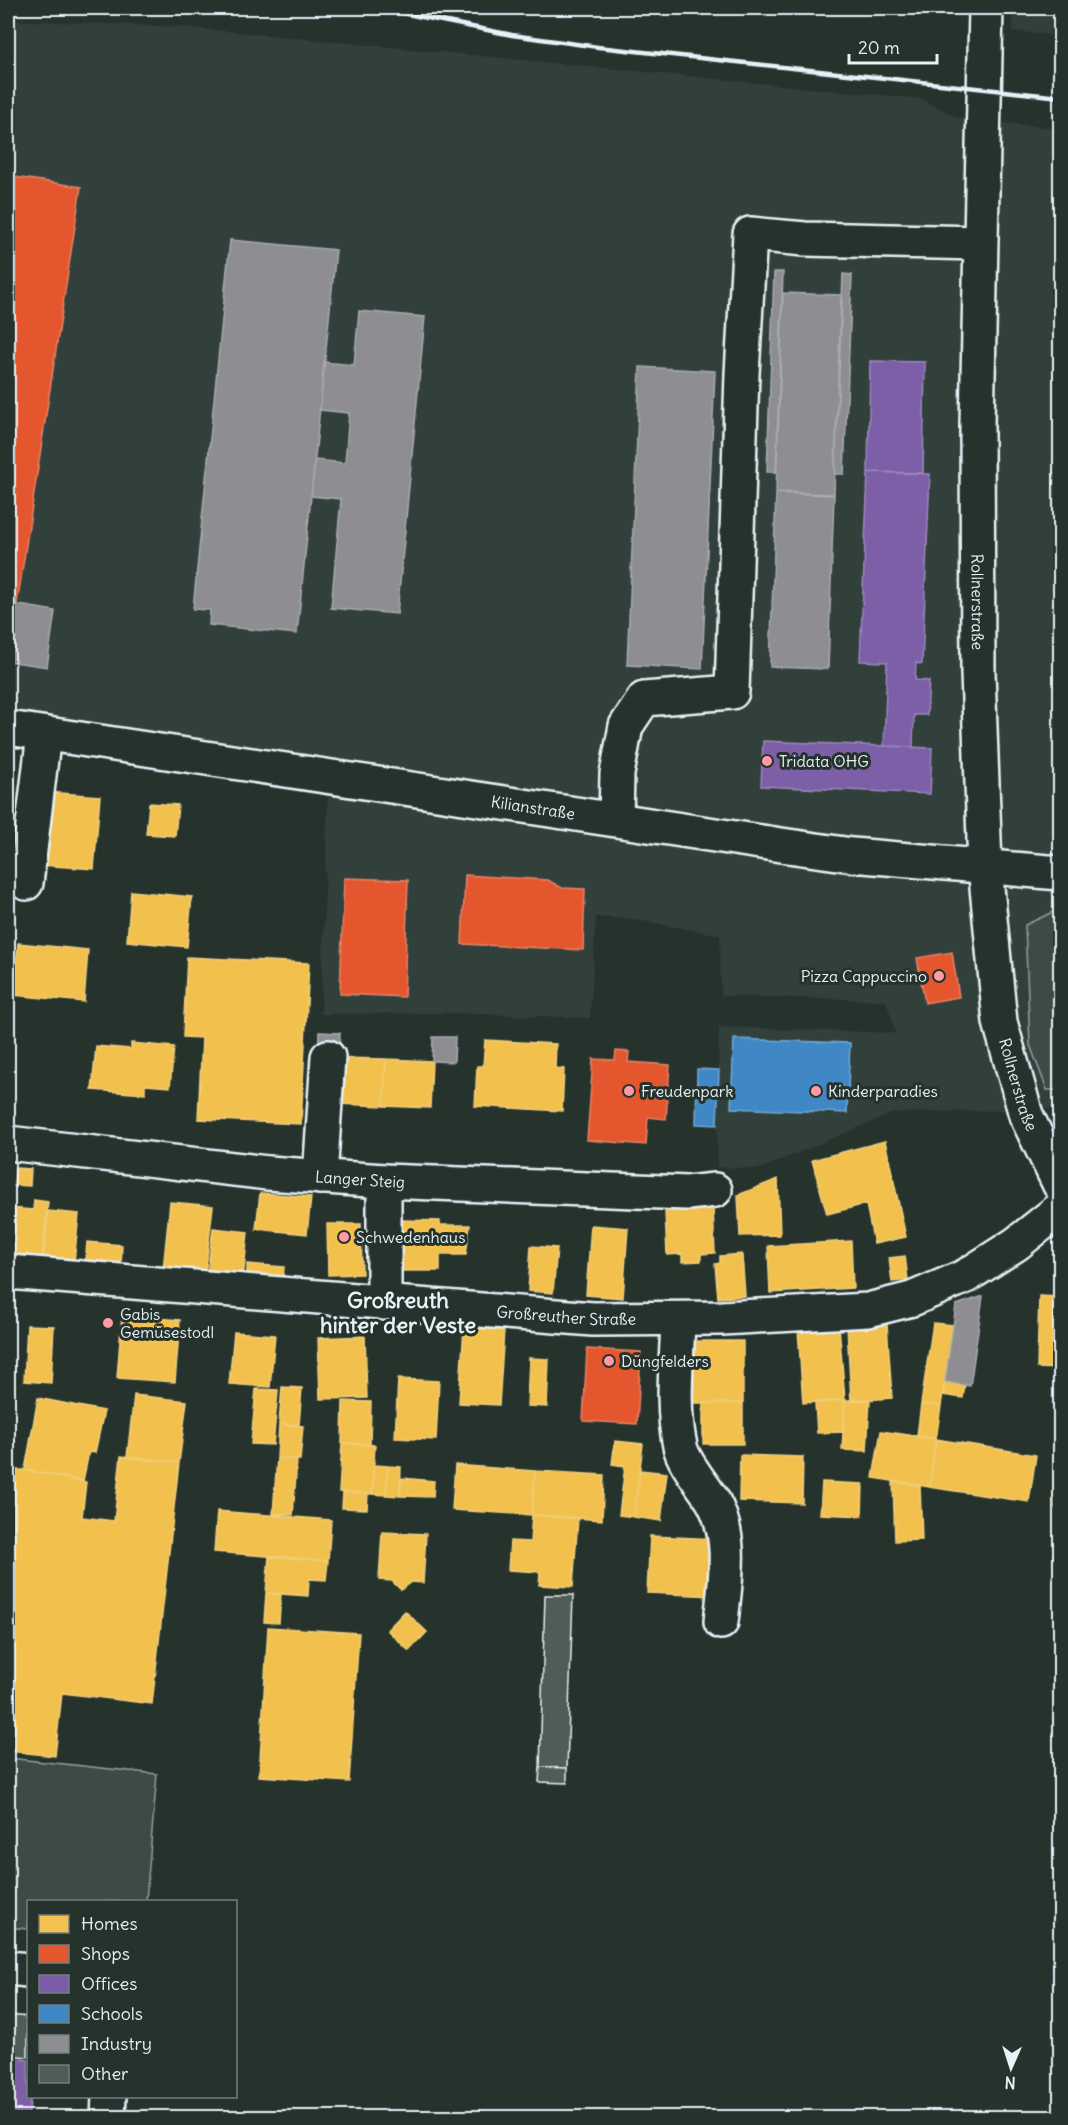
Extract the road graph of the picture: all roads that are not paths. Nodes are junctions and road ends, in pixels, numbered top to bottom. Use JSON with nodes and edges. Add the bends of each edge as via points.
{"nodes":[{"id":1,"x":986,"y":8,"type":"edge"},
{"id":2,"x":980,"y":243,"type":"junction"},
{"id":3,"x":8,"y":728,"type":"edge"},
{"id":4,"x":44,"y":734,"type":"junction"},
{"id":5,"x":616,"y":819,"type":"junction"},
{"id":6,"x":985,"y":867,"type":"junction"},
{"id":7,"x":1060,"y":873,"type":"edge"},
{"id":8,"x":26,"y":883,"type":"dead end"},
{"id":9,"x":328,"y":1057,"type":"dead end"},
{"id":10,"x":8,"y":1143,"type":"edge"},
{"id":11,"x":320,"y":1177,"type":"junction"},
{"id":12,"x":384,"y":1181,"type":"junction"},
{"id":13,"x":1060,"y":1185,"type":"edge"},
{"id":14,"x":715,"y":1190,"type":"dead end"},
{"id":15,"x":1060,"y":1209,"type":"edge"},
{"id":16,"x":8,"y":1272,"type":"edge"},
{"id":17,"x":384,"y":1303,"type":"junction"},
{"id":18,"x":678,"y":1318,"type":"junction"},
{"id":19,"x":721,"y":1622,"type":"dead end"},
{"id":20,"x":8,"y":1968,"type":"edge"},
{"id":21,"x":27,"y":1970,"type":"edge"},
{"id":22,"x":109,"y":2098,"type":"edge"},
{"id":23,"x":108,"y":2118,"type":"edge"}],
"edges":[{"from":1,"to":2,"type":"street","name":"Rollnerstraße"},
{"from":2,"to":5,"type":"street","via":[[750,234],[732,692],[644,699],[626,726],[617,774]]},
{"from":2,"to":6,"type":"street","name":"Rollnerstraße","via":[[978,672]]},
{"from":3,"to":4,"type":"street","name":"Kilianstraße"},
{"from":4,"to":5,"type":"street","name":"Kilianstraße"},
{"from":4,"to":8,"type":"street"},
{"from":5,"to":6,"type":"street","name":"Kilianstraße","via":[[781,845]]},
{"from":6,"to":7,"type":"street","name":"Kilianstraße"},
{"from":6,"to":13,"type":"street","name":"Rollnerstraße","via":[[1000,1022],[1026,1115]]},
{"from":9,"to":11,"type":"street"},
{"from":10,"to":11,"type":"street","name":"Langer Steig"},
{"from":11,"to":12,"type":"street","name":"Langer Steig"},
{"from":12,"to":14,"type":"street","name":"Langer Steig","via":[[687,1193]]},
{"from":12,"to":17,"type":"street"},
{"from":15,"to":18,"type":"street","name":"Großreuther Straße","via":[[966,1276],[912,1299],[868,1310]]},
{"from":16,"to":17,"type":"street","name":"Großreuther Straße"},
{"from":17,"to":18,"type":"street","name":"Großreuther Straße","via":[[593,1319]]},
{"from":18,"to":19,"type":"street","via":[[675,1412],[681,1449],[721,1517],[725,1535],[727,1558]]},
{"from":20,"to":21,"type":"street"},
{"from":22,"to":23,"type":"street"}]}
